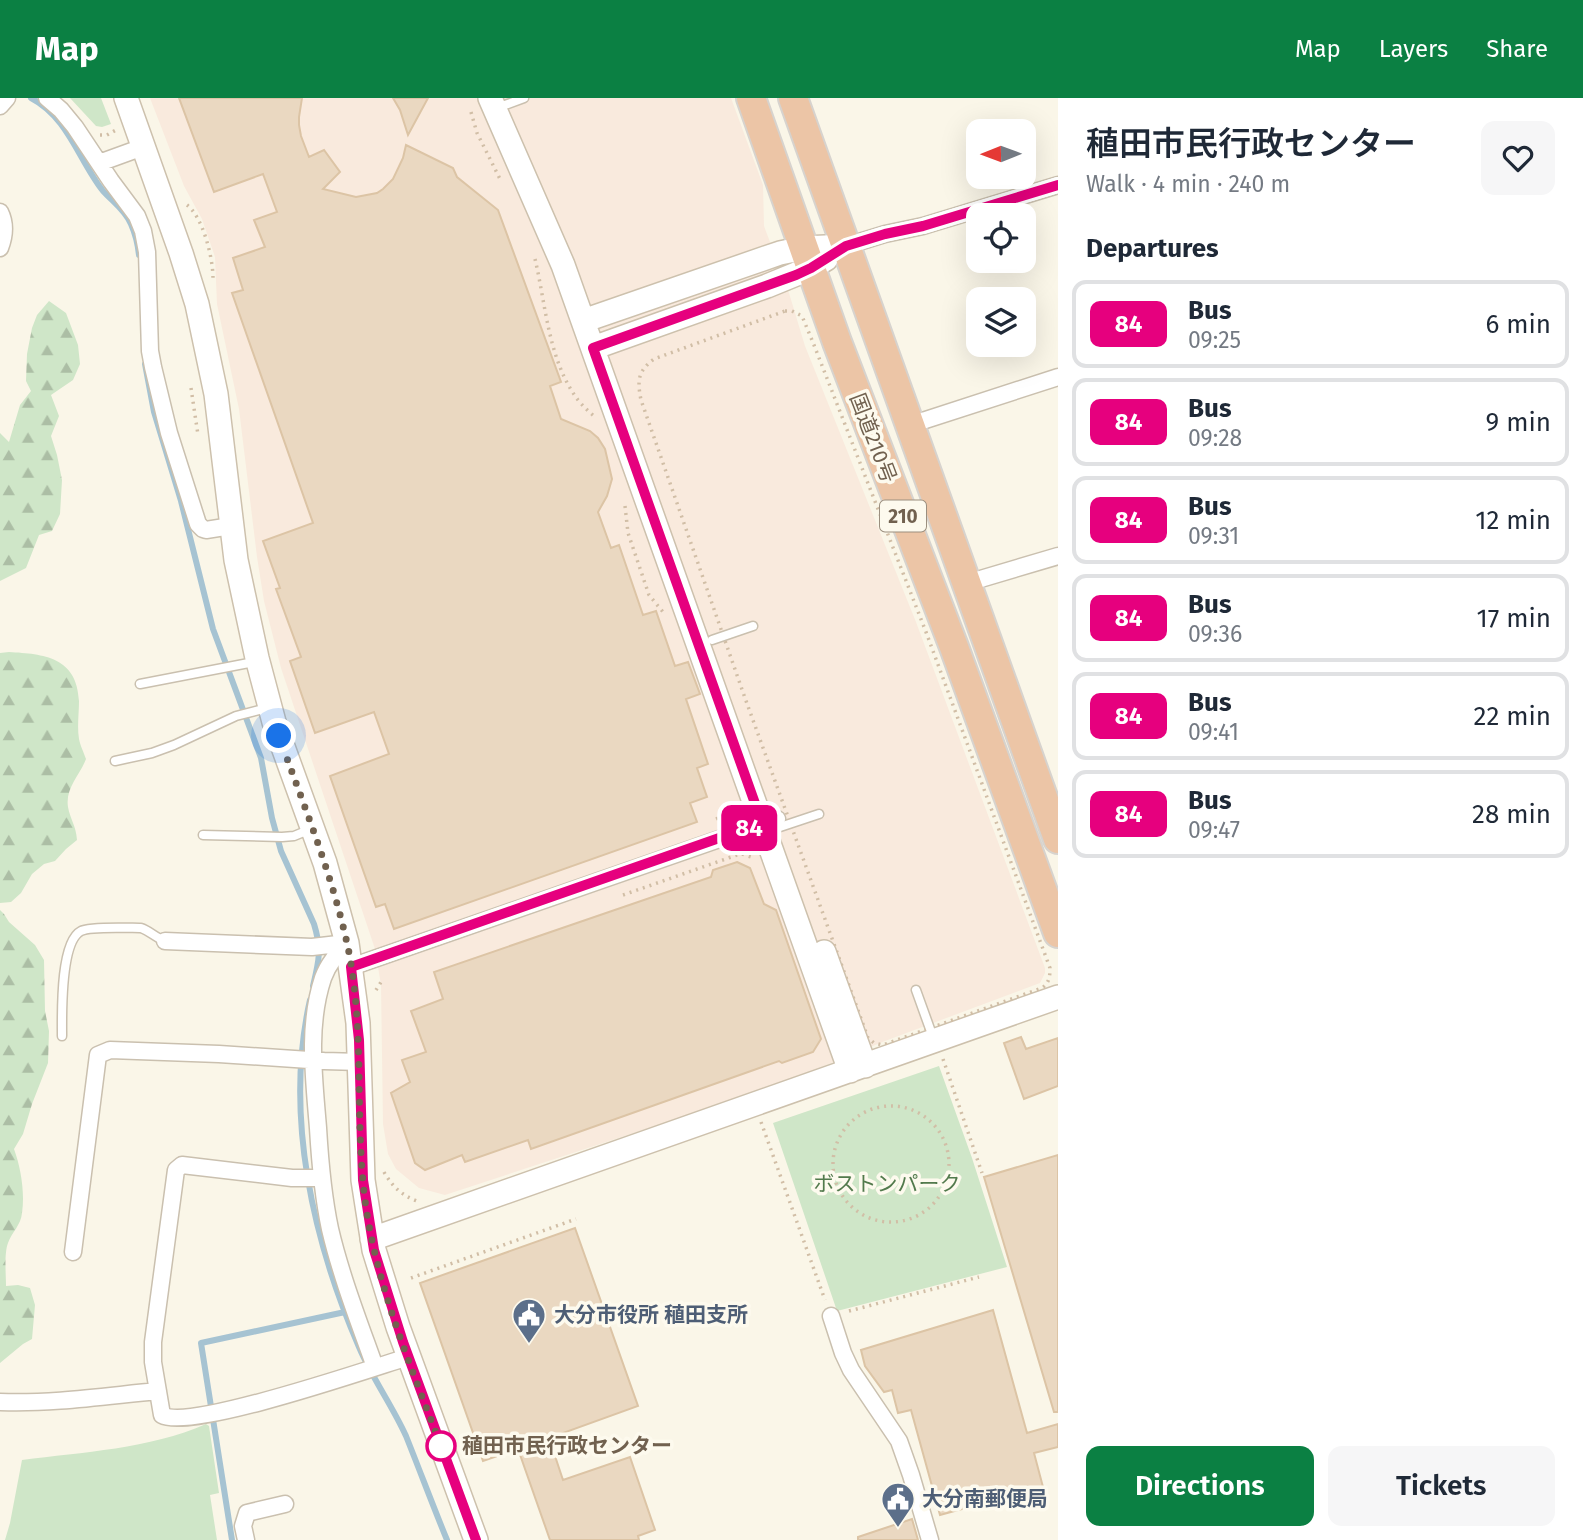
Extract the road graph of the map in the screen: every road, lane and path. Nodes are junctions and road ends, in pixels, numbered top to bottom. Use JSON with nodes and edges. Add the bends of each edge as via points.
{"nodes":[{"id":1,"x":7,"y":98,"type":"edge"},
{"id":2,"x":47,"y":98,"type":"edge"},
{"id":3,"x":126,"y":98,"type":"edge"},
{"id":4,"x":751,"y":98,"type":"edge"},
{"id":5,"x":793,"y":98,"type":"edge"},
{"id":6,"x":498,"y":100,"type":"edge"},
{"id":7,"x":0,"y":106,"type":"edge"},
{"id":8,"x":118,"y":127,"type":"dead end"},
{"id":9,"x":97,"y":134,"type":"dead end"},
{"id":10,"x":143,"y":147,"type":"junction"},
{"id":11,"x":99,"y":163,"type":"junction"},
{"id":12,"x":504,"y":184,"type":"dead end"},
{"id":13,"x":1058,"y":185,"type":"edge"},
{"id":14,"x":0,"y":212,"type":"edge"},
{"id":15,"x":199,"y":220,"type":"dead end"},
{"id":16,"x":846,"y":246,"type":"junction"},
{"id":17,"x":0,"y":248,"type":"edge"},
{"id":18,"x":535,"y":255,"type":"dead end"},
{"id":19,"x":807,"y":258,"type":"junction"},
{"id":20,"x":213,"y":284,"type":"dead end"},
{"id":21,"x":590,"y":318,"type":"junction"},
{"id":22,"x":599,"y":345,"type":"junction"},
{"id":23,"x":1058,"y":377,"type":"edge"},
{"id":24,"x":600,"y":423,"type":"dead end"},
{"id":25,"x":910,"y":425,"type":"junction"},
{"id":26,"x":625,"y":504,"type":"dead end"},
{"id":27,"x":231,"y":526,"type":"junction"},
{"id":28,"x":1058,"y":556,"type":"edge"},
{"id":29,"x":967,"y":583,"type":"junction"},
{"id":30,"x":664,"y":613,"type":"dead end"},
{"id":31,"x":753,"y":626,"type":"dead end"},
{"id":32,"x":718,"y":638,"type":"junction"},
{"id":33,"x":257,"y":661,"type":"junction"},
{"id":34,"x":140,"y":684,"type":"dead end"},
{"id":35,"x":270,"y":708,"type":"junction"},
{"id":36,"x":961,"y":726,"type":"dead end"},
{"id":37,"x":115,"y":761,"type":"dead end"},
{"id":38,"x":738,"y":807,"type":"dead end"},
{"id":39,"x":819,"y":814,"type":"dead end"},
{"id":40,"x":705,"y":823,"type":"dead end"},
{"id":41,"x":777,"y":823,"type":"junction"},
{"id":42,"x":313,"y":828,"type":"junction"},
{"id":43,"x":203,"y":835,"type":"dead end"},
{"id":44,"x":1058,"y":839,"type":"edge"},
{"id":45,"x":755,"y":861,"type":"dead end"},
{"id":46,"x":623,"y":895,"type":"dead end"},
{"id":47,"x":1058,"y":933,"type":"edge"},
{"id":48,"x":166,"y":941,"type":"joint"},
{"id":49,"x":347,"y":943,"type":"junction"},
{"id":50,"x":1048,"y":960,"type":"dead end"},
{"id":51,"x":351,"y":967,"type":"junction"},
{"id":52,"x":381,"y":982,"type":"dead end"},
{"id":53,"x":916,"y":990,"type":"dead end"},
{"id":54,"x":376,"y":991,"type":"dead end"},
{"id":55,"x":1058,"y":998,"type":"edge"},
{"id":56,"x":62,"y":1036,"type":"dead end"},
{"id":57,"x":936,"y":1042,"type":"junction"},
{"id":58,"x":305,"y":1059,"type":"junction"},
{"id":59,"x":360,"y":1062,"type":"junction"},
{"id":60,"x":857,"y":1069,"type":"junction"},
{"id":61,"x":761,"y":1122,"type":"dead end"},
{"id":62,"x":383,"y":1164,"type":"dead end"},
{"id":63,"x":982,"y":1173,"type":"dead end"},
{"id":64,"x":322,"y":1178,"type":"junction"},
{"id":65,"x":837,"y":1186,"type":"joint"},
{"id":66,"x":423,"y":1203,"type":"dead end"},
{"id":67,"x":576,"y":1219,"type":"dead end"},
{"id":68,"x":372,"y":1239,"type":"junction"},
{"id":69,"x":73,"y":1252,"type":"dead end"},
{"id":70,"x":979,"y":1277,"type":"dead end"},
{"id":71,"x":411,"y":1278,"type":"dead end"},
{"id":72,"x":831,"y":1316,"type":"junction"},
{"id":73,"x":408,"y":1357,"type":"junction"},
{"id":74,"x":375,"y":1367,"type":"junction"},
{"id":75,"x":158,"y":1391,"type":"junction"},
{"id":76,"x":0,"y":1402,"type":"edge"},
{"id":77,"x":285,"y":1504,"type":"dead end"},
{"id":78,"x":246,"y":1540,"type":"edge"},
{"id":79,"x":476,"y":1540,"type":"edge"},
{"id":80,"x":930,"y":1540,"type":"edge"}],
"edges":[{"from":1,"to":7,"type":"street"},
{"from":2,"to":11,"type":"street","via":[[75,127]]},
{"from":3,"to":10,"type":"street"},
{"from":4,"to":19,"type":"highway","name":"国道210号","number":"210"},
{"from":5,"to":16,"type":"highway","name":"国道210号","number":"210"},
{"from":6,"to":12,"type":"path","via":[[477,133]]},
{"from":6,"to":21,"type":"street","via":[[580,275]]},
{"from":8,"to":9,"type":"path","via":[[107,135]]},
{"from":10,"to":11,"type":"street"},
{"from":10,"to":27,"type":"street","via":[[203,329]]},
{"from":11,"to":27,"type":"street","via":[[143,231],[153,367],[198,524],[206,530]]},
{"from":13,"to":16,"type":"street"},
{"from":14,"to":17,"type":"street","via":[[5,229]]},
{"from":15,"to":20,"type":"path","via":[[211,256]]},
{"from":16,"to":19,"type":"street"},
{"from":16,"to":25,"type":"highway","name":"国道210号","number":"210"},
{"from":18,"to":24,"type":"path","via":[[549,327],[566,381]]},
{"from":19,"to":21,"type":"street","via":[[780,253]]},
{"from":19,"to":22,"type":"street","via":[[755,290]]},
{"from":19,"to":47,"type":"highway","name":"国道210号","number":"210"},
{"from":21,"to":22,"type":"street"},
{"from":22,"to":32,"type":"street"},
{"from":22,"to":41,"type":"street"},
{"from":23,"to":25,"type":"street"},
{"from":25,"to":29,"type":"highway","name":"国道210号","number":"210"},
{"from":26,"to":30,"type":"path","via":[[628,533],[649,595]]},
{"from":27,"to":33,"type":"street"},
{"from":28,"to":29,"type":"street"},
{"from":29,"to":44,"type":"highway","name":"国道210号","number":"210"},
{"from":31,"to":32,"type":"lane"},
{"from":32,"to":36,"type":"path","via":[[641,400],[639,376],[654,359],[792,311],[803,317]]},
{"from":32,"to":41,"type":"street"},
{"from":32,"to":41,"type":"path"},
{"from":33,"to":34,"type":"lane"},
{"from":33,"to":35,"type":"street"},
{"from":35,"to":37,"type":"lane","via":[[236,716],[174,746]]},
{"from":35,"to":42,"type":"street"},
{"from":38,"to":40,"type":"path"},
{"from":39,"to":41,"type":"lane"},
{"from":41,"to":51,"type":"street"},
{"from":41,"to":57,"type":"path","via":[[868,1038],[883,1045]]},
{"from":41,"to":60,"type":"street"},
{"from":42,"to":43,"type":"lane","via":[[282,837]]},
{"from":42,"to":49,"type":"street"},
{"from":45,"to":46,"type":"path","via":[[737,855]]},
{"from":48,"to":49,"type":"street","via":[[317,947]]},
{"from":48,"to":56,"type":"lane","via":[[141,928],[85,929],[77,935],[67,959]]},
{"from":49,"to":51,"type":"street"},
{"from":49,"to":58,"type":"street","via":[[324,976]]},
{"from":50,"to":57,"type":"path","via":[[1049,980],[1042,988]]},
{"from":51,"to":59,"type":"street"},
{"from":52,"to":54,"type":"path"},
{"from":53,"to":57,"type":"lane"},
{"from":55,"to":57,"type":"street"},
{"from":57,"to":60,"type":"street"},
{"from":57,"to":63,"type":"path"},
{"from":58,"to":59,"type":"street"},
{"from":58,"to":64,"type":"street"},
{"from":58,"to":69,"type":"street","via":[[110,1050],[98,1055]]},
{"from":59,"to":68,"type":"street","via":[[363,1172]]},
{"from":60,"to":68,"type":"street"},
{"from":61,"to":72,"type":"path"},
{"from":62,"to":66,"type":"path","via":[[401,1194]]},
{"from":64,"to":74,"type":"street","via":[[336,1251]]},
{"from":64,"to":75,"type":"street","via":[[178,1167],[154,1333]]},
{"from":65,"to":65,"type":"path","via":[[836,1146],[845,1128],[870,1110],[910,1109],[928,1119],[946,1144],[946,1185],[936,1202],[910,1219],[890,1223],[870,1219],[853,1209]]},
{"from":67,"to":71,"type":"path"},
{"from":68,"to":73,"type":"street"},
{"from":70,"to":72,"type":"path"},
{"from":72,"to":80,"type":"street","via":[[851,1370],[899,1441]]},
{"from":73,"to":74,"type":"street"},
{"from":73,"to":79,"type":"street"},
{"from":74,"to":75,"type":"street","via":[[188,1418],[165,1418]]},
{"from":75,"to":76,"type":"street"},
{"from":77,"to":78,"type":"street","via":[[247,1513],[243,1526]]}]}
